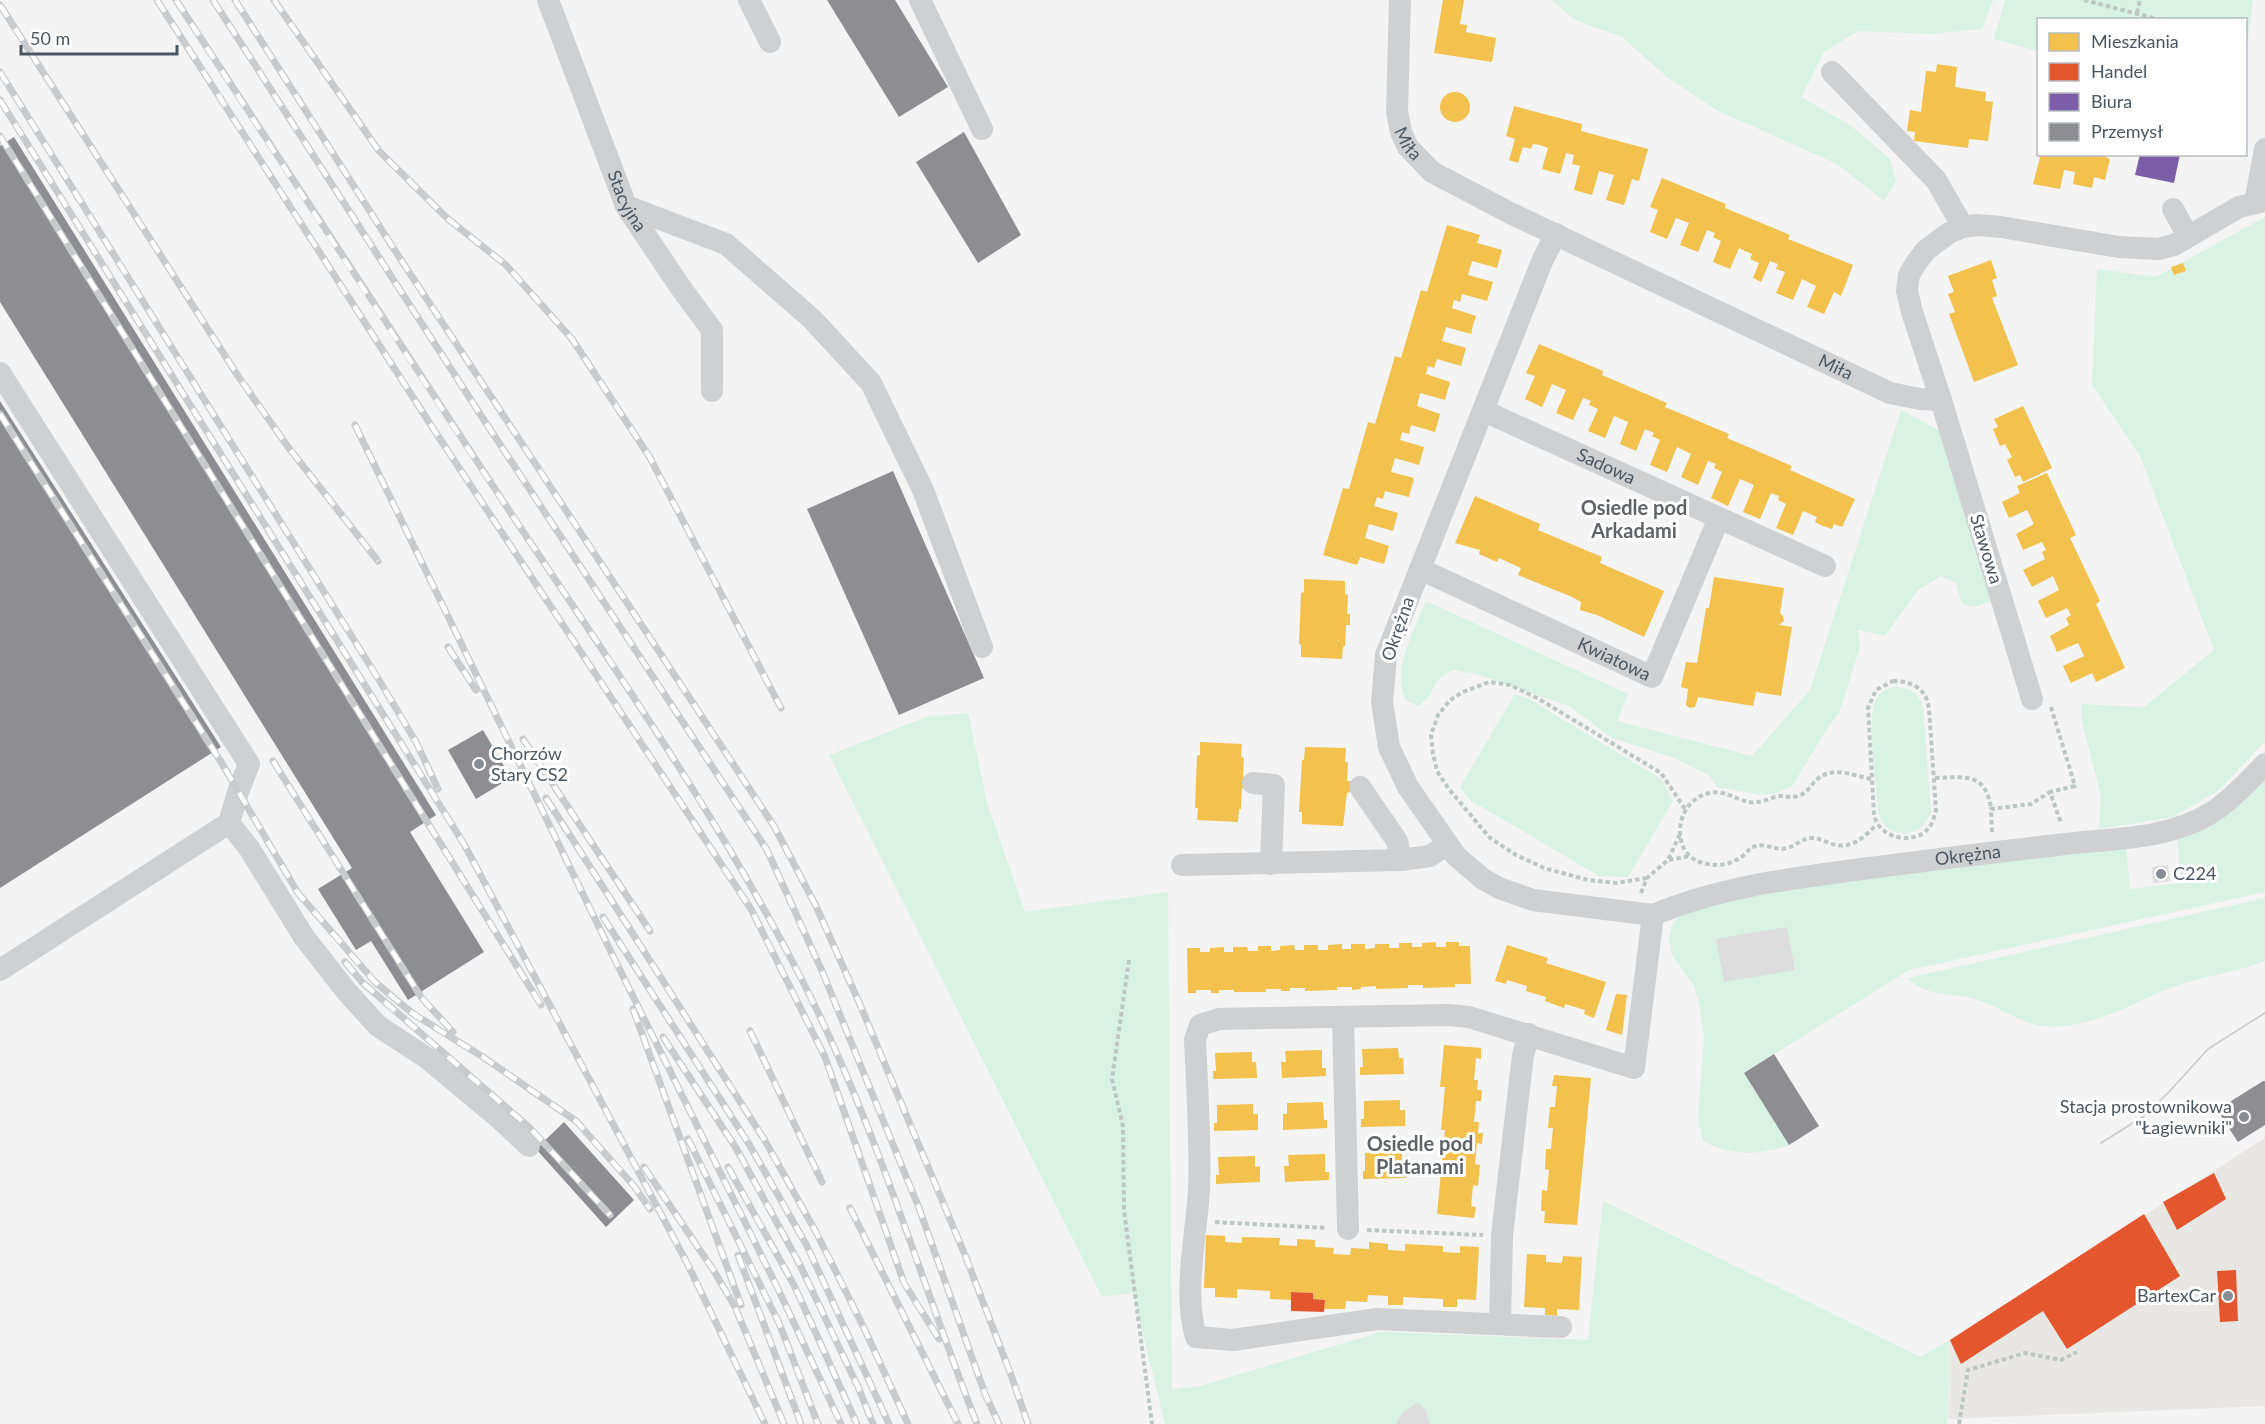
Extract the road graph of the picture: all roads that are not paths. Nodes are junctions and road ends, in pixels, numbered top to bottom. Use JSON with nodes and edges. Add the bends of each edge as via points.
{"nodes":[{"id":1,"x":548,"y":0,"type":"edge"},
{"id":2,"x":749,"y":0,"type":"edge"},
{"id":3,"x":920,"y":0,"type":"edge"},
{"id":4,"x":1400,"y":0,"type":"edge"},
{"id":5,"x":770,"y":42,"type":"dead end"},
{"id":6,"x":1832,"y":72,"type":"dead end"},
{"id":7,"x":982,"y":129,"type":"dead end"},
{"id":8,"x":2265,"y":149,"type":"edge"},
{"id":9,"x":2260,"y":202,"type":"edge"},
{"id":10,"x":626,"y":206,"type":"junction"},
{"id":11,"x":2173,"y":209,"type":"dead end"},
{"id":12,"x":1963,"y":226,"type":"junction"},
{"id":13,"x":1556,"y":234,"type":"junction"},
{"id":14,"x":2188,"y":236,"type":"junction"},
{"id":15,"x":0,"y":373,"type":"edge"},
{"id":16,"x":712,"y":391,"type":"dead end"},
{"id":17,"x":1941,"y":400,"type":"junction"},
{"id":18,"x":1484,"y":411,"type":"junction"},
{"id":19,"x":1719,"y":518,"type":"junction"},
{"id":20,"x":1825,"y":566,"type":"dead end"},
{"id":21,"x":1420,"y":568,"type":"junction"},
{"id":22,"x":982,"y":646,"type":"dead end"},
{"id":23,"x":2032,"y":699,"type":"dead end"},
{"id":24,"x":2265,"y":764,"type":"edge"},
{"id":25,"x":1252,"y":783,"type":"dead end"},
{"id":26,"x":1360,"y":787,"type":"dead end"},
{"id":27,"x":230,"y":823,"type":"junction"},
{"id":28,"x":1446,"y":845,"type":"junction"},
{"id":29,"x":1401,"y":860,"type":"junction"},
{"id":30,"x":1271,"y":864,"type":"junction"},
{"id":31,"x":1182,"y":865,"type":"dead end"},
{"id":32,"x":1646,"y":908,"type":"junction"},
{"id":33,"x":0,"y":970,"type":"edge"},
{"id":34,"x":1343,"y":1018,"type":"junction"},
{"id":35,"x":1529,"y":1034,"type":"junction"},
{"id":36,"x":529,"y":1146,"type":"dead end"},
{"id":37,"x":1348,"y":1228,"type":"dead end"},
{"id":38,"x":1500,"y":1324,"type":"junction"},
{"id":39,"x":1561,"y":1327,"type":"dead end"}],
"edges":[{"from":1,"to":10,"type":"street","name":"Stacyjna"},
{"from":2,"to":5,"type":"street"},
{"from":3,"to":7,"type":"street"},
{"from":4,"to":13,"type":"street","name":"Miła","via":[[1397,112],[1408,147],[1432,172]]},
{"from":6,"to":12,"type":"street","via":[[1936,180]]},
{"from":8,"to":9,"type":"street"},
{"from":9,"to":14,"type":"street","via":[[2239,207]]},
{"from":10,"to":16,"type":"street","name":"Stacyjna","via":[[712,330]]},
{"from":10,"to":22,"type":"street","via":[[726,244],[812,319],[871,383],[923,490]]},
{"from":11,"to":14,"type":"street"},
{"from":12,"to":14,"type":"street","via":[[2001,227],[2119,247],[2158,249]]},
{"from":12,"to":17,"type":"street","via":[[1926,250],[1907,283],[1912,312]]},
{"from":13,"to":17,"type":"street","name":"Miła","via":[[1890,393]]},
{"from":13,"to":18,"type":"street","name":"Okrężna"},
{"from":15,"to":27,"type":"street","via":[[249,764]]},
{"from":17,"to":23,"type":"street","name":"Stawowa"},
{"from":18,"to":19,"type":"street","name":"Sadowa"},
{"from":18,"to":21,"type":"street","name":"Okrężna"},
{"from":19,"to":20,"type":"street","name":"Sadowa"},
{"from":19,"to":21,"type":"street","name":"Kwiatowa","via":[[1652,677]]},
{"from":21,"to":28,"type":"street","name":"Okrężna","via":[[1386,655],[1383,713],[1389,747],[1400,773]]},
{"from":24,"to":32,"type":"street","name":"Okrężna","via":[[2213,812],[2169,831],[1805,876]]},
{"from":25,"to":30,"type":"street","via":[[1274,785]]},
{"from":26,"to":29,"type":"street","via":[[1396,841]]},
{"from":27,"to":33,"type":"street"},
{"from":27,"to":36,"type":"street","via":[[304,937],[362,1009],[378,1026],[427,1058]]},
{"from":28,"to":29,"type":"street","via":[[1430,856]]},
{"from":28,"to":32,"type":"street","name":"Okrężna","via":[[1483,879],[1533,900]]},
{"from":29,"to":30,"type":"street"},
{"from":30,"to":31,"type":"street"},
{"from":32,"to":35,"type":"street","via":[[1634,1068]]},
{"from":34,"to":35,"type":"street","via":[[1448,1015]]},
{"from":34,"to":37,"type":"street"},
{"from":34,"to":38,"type":"street","via":[[1219,1019],[1200,1025],[1195,1040],[1199,1191],[1191,1309],[1196,1337],[1233,1340],[1377,1319]]},
{"from":35,"to":38,"type":"street","via":[[1523,1055],[1502,1235]]},
{"from":38,"to":39,"type":"street"}]}
